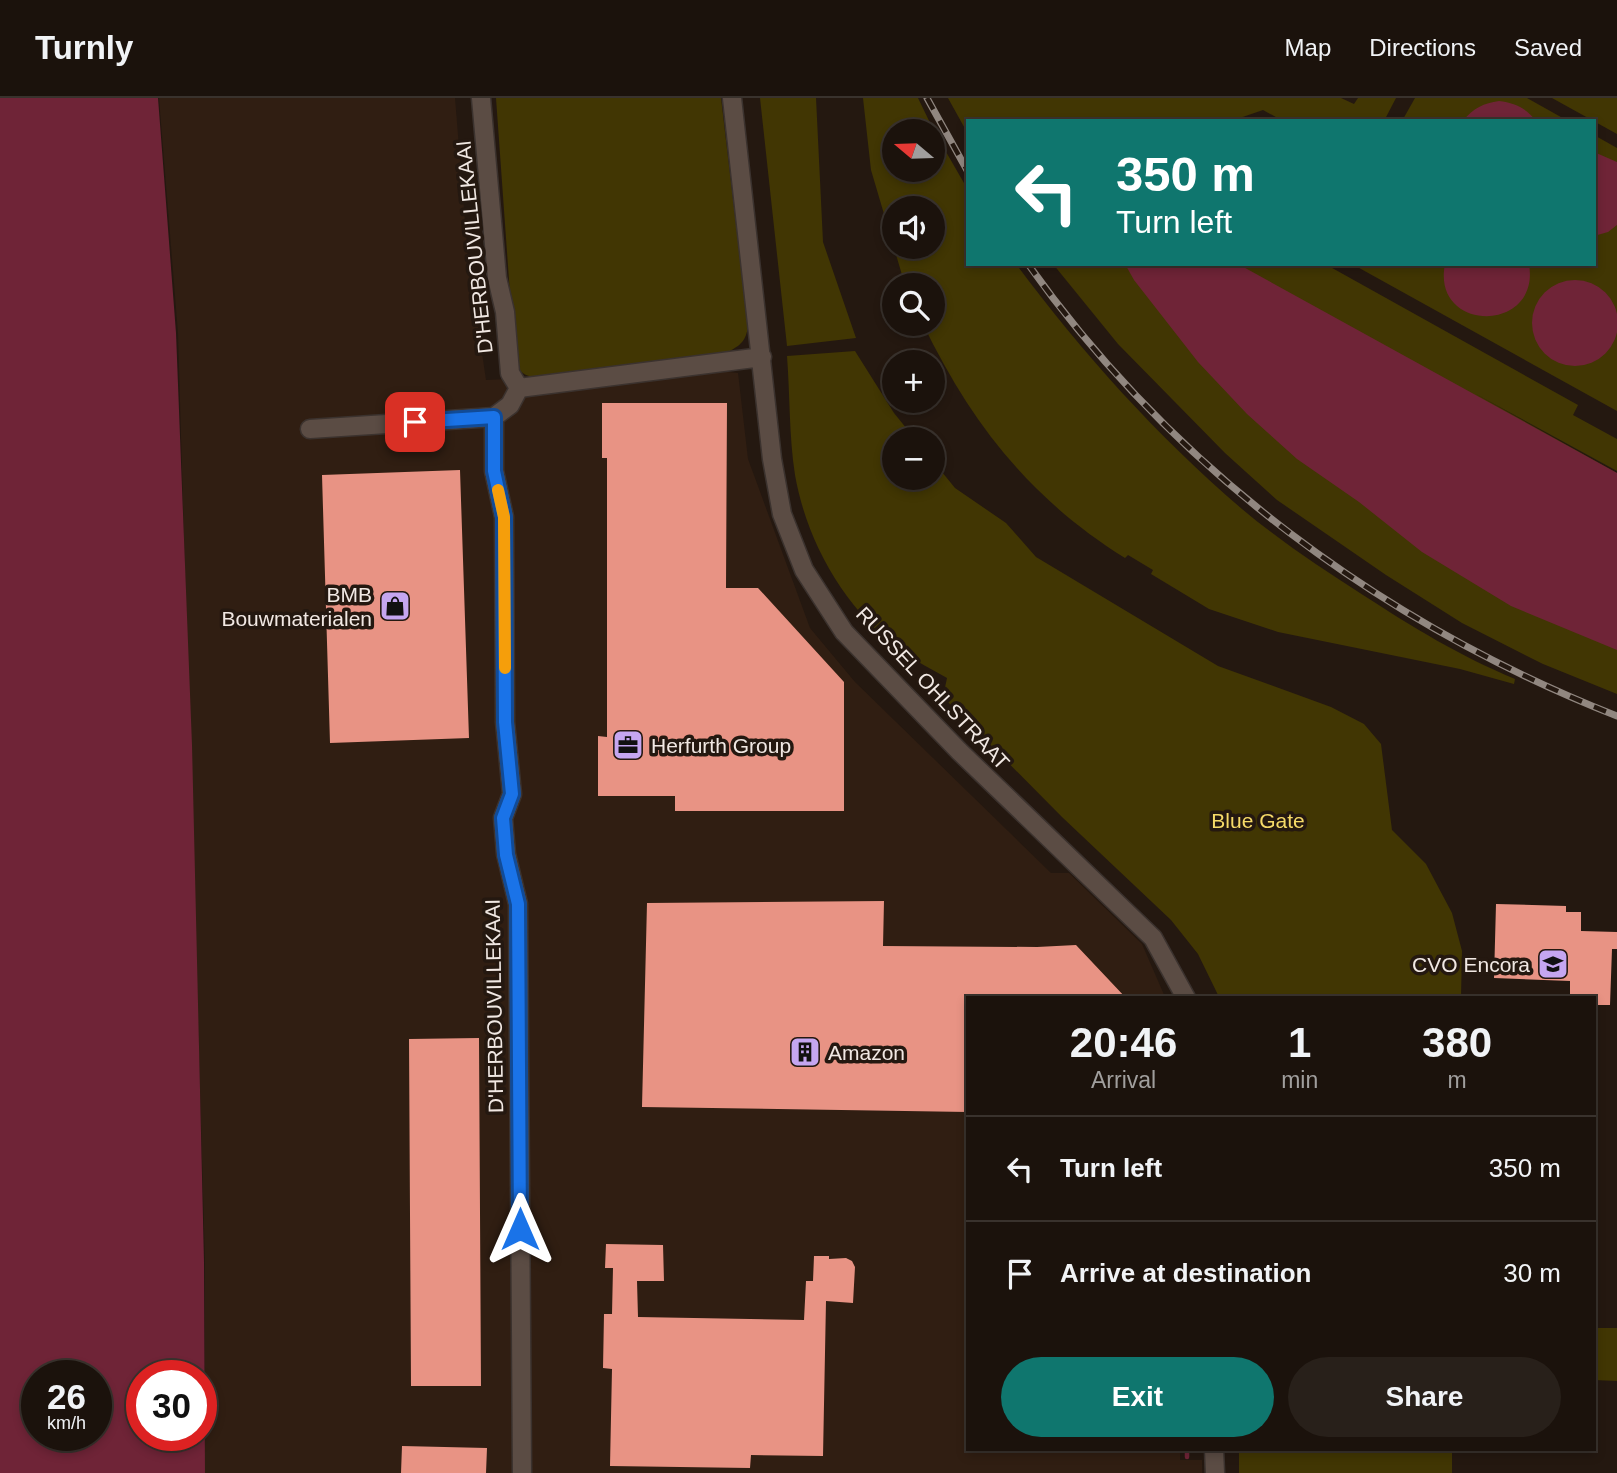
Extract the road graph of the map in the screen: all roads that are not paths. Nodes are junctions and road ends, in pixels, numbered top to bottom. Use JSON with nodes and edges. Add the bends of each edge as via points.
{"nodes":[{"id":1,"x":481,"y":98,"type":"edge"},
{"id":2,"x":733,"y":98,"type":"edge"},
{"id":3,"x":762,"y":357,"type":"junction"},
{"id":4,"x":519,"y":388,"type":"junction"},
{"id":5,"x":494,"y":417,"type":"junction"},
{"id":6,"x":310,"y":429,"type":"dead end"},
{"id":7,"x":1185,"y":996,"type":"edge"},
{"id":8,"x":1214,"y":1451,"type":"edge"},
{"id":9,"x":522,"y":1473,"type":"edge"},
{"id":10,"x":1215,"y":1473,"type":"edge"}],
"edges":[{"from":1,"to":4,"type":"street","name":"D'HERBOUVILLEKAAI","via":[[497,278],[510,373]]},
{"from":2,"to":3,"type":"street","name":"RUSSEL OHLSTRAAT"},
{"from":3,"to":4,"type":"street"},
{"from":3,"to":7,"type":"street","name":"RUSSEL OHLSTRAAT","via":[[782,514],[804,570],[844,632],[959,751],[1153,938]]},
{"from":4,"to":5,"type":"street","via":[[510,405]]},
{"from":5,"to":6,"type":"street"},
{"from":5,"to":9,"type":"street","name":"D'HERBOUVILLEKAAI","via":[[494,471],[504,517],[505,722],[512,794],[503,818],[518,904]]},
{"from":8,"to":10,"type":"street"}]}
